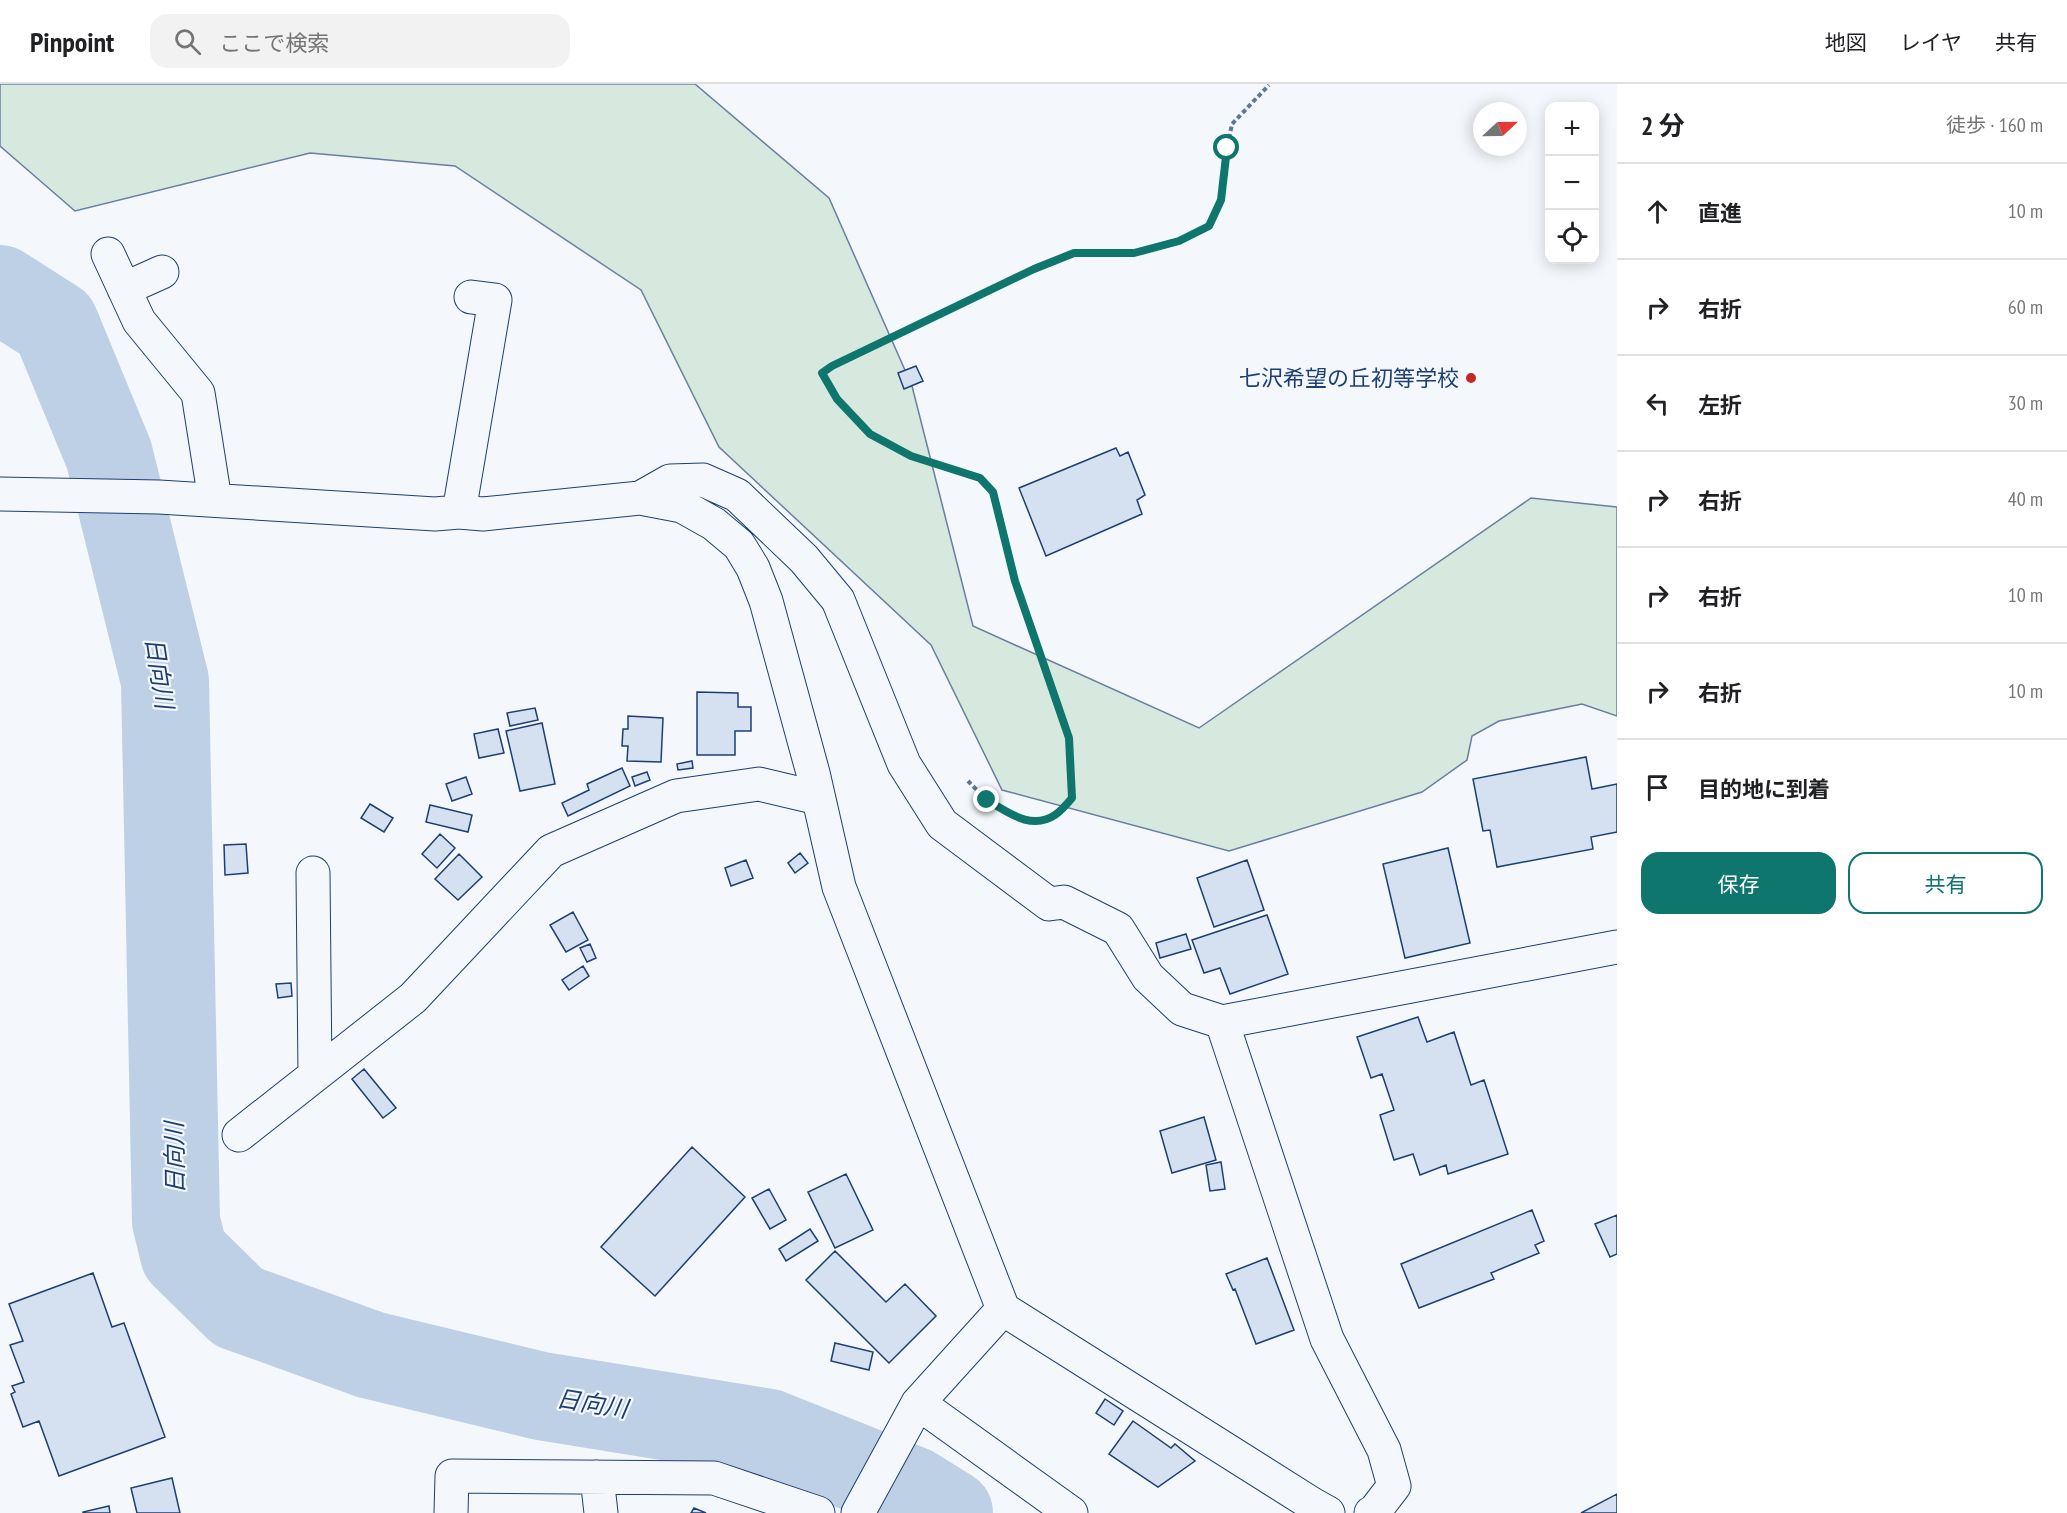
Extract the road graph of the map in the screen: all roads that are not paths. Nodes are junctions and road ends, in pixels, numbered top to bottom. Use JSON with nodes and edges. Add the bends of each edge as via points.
{"nodes":[{"id":1,"x":108,"y":254,"type":"dead end"},
{"id":2,"x":162,"y":272,"type":"dead end"},
{"id":3,"x":124,"y":289,"type":"junction"},
{"id":4,"x":471,"y":297,"type":"dead end"},
{"id":5,"x":0,"y":494,"type":"edge"},
{"id":6,"x":640,"y":498,"type":"junction"},
{"id":7,"x":215,"y":500,"type":"junction"},
{"id":8,"x":459,"y":513,"type":"junction"},
{"id":9,"x":818,"y":798,"type":"junction"},
{"id":10,"x":314,"y":873,"type":"dead end"},
{"id":11,"x":1617,"y":947,"type":"edge"},
{"id":12,"x":1222,"y":1022,"type":"junction"},
{"id":13,"x":315,"y":1075,"type":"junction"},
{"id":14,"x":239,"y":1135,"type":"dead end"},
{"id":15,"x":1003,"y":1309,"type":"junction"},
{"id":16,"x":914,"y":1412,"type":"junction"},
{"id":17,"x":597,"y":1477,"type":"junction"},
{"id":18,"x":860,"y":1511,"type":"edge"},
{"id":19,"x":451,"y":1513,"type":"edge"},
{"id":20,"x":601,"y":1513,"type":"edge"},
{"id":21,"x":818,"y":1513,"type":"edge"},
{"id":22,"x":1071,"y":1513,"type":"edge"},
{"id":23,"x":1328,"y":1513,"type":"edge"},
{"id":24,"x":1371,"y":1513,"type":"edge"}],
"edges":[{"from":1,"to":3,"type":"street"},
{"from":2,"to":3,"type":"street"},
{"from":3,"to":7,"type":"street","via":[[139,321],[198,393]]},
{"from":4,"to":8,"type":"street","via":[[495,300]]},
{"from":5,"to":7,"type":"street"},
{"from":6,"to":8,"type":"street"},
{"from":6,"to":9,"type":"street","via":[[682,506],[714,524],[739,546],[753,568],[766,600]]},
{"from":6,"to":12,"type":"street","via":[[670,481],[704,480],[737,495],[804,559],[838,600],[904,764],[942,824],[1049,904],[1064,902],[1118,929],[1148,977],[1182,1009]]},
{"from":7,"to":8,"type":"street"},
{"from":9,"to":13,"type":"street","via":[[759,784],[676,796],[551,851],[413,998]]},
{"from":9,"to":15,"type":"street","via":[[839,887]]},
{"from":10,"to":13,"type":"street"},
{"from":11,"to":12,"type":"street"},
{"from":12,"to":24,"type":"street","via":[[1327,1339],[1384,1450],[1394,1486]]},
{"from":13,"to":14,"type":"street"},
{"from":15,"to":16,"type":"street"},
{"from":15,"to":23,"type":"street"},
{"from":16,"to":18,"type":"street"},
{"from":16,"to":22,"type":"street"},
{"from":17,"to":19,"type":"street","via":[[452,1476]]},
{"from":17,"to":20,"type":"street"},
{"from":17,"to":21,"type":"street","via":[[714,1478]]}]}
